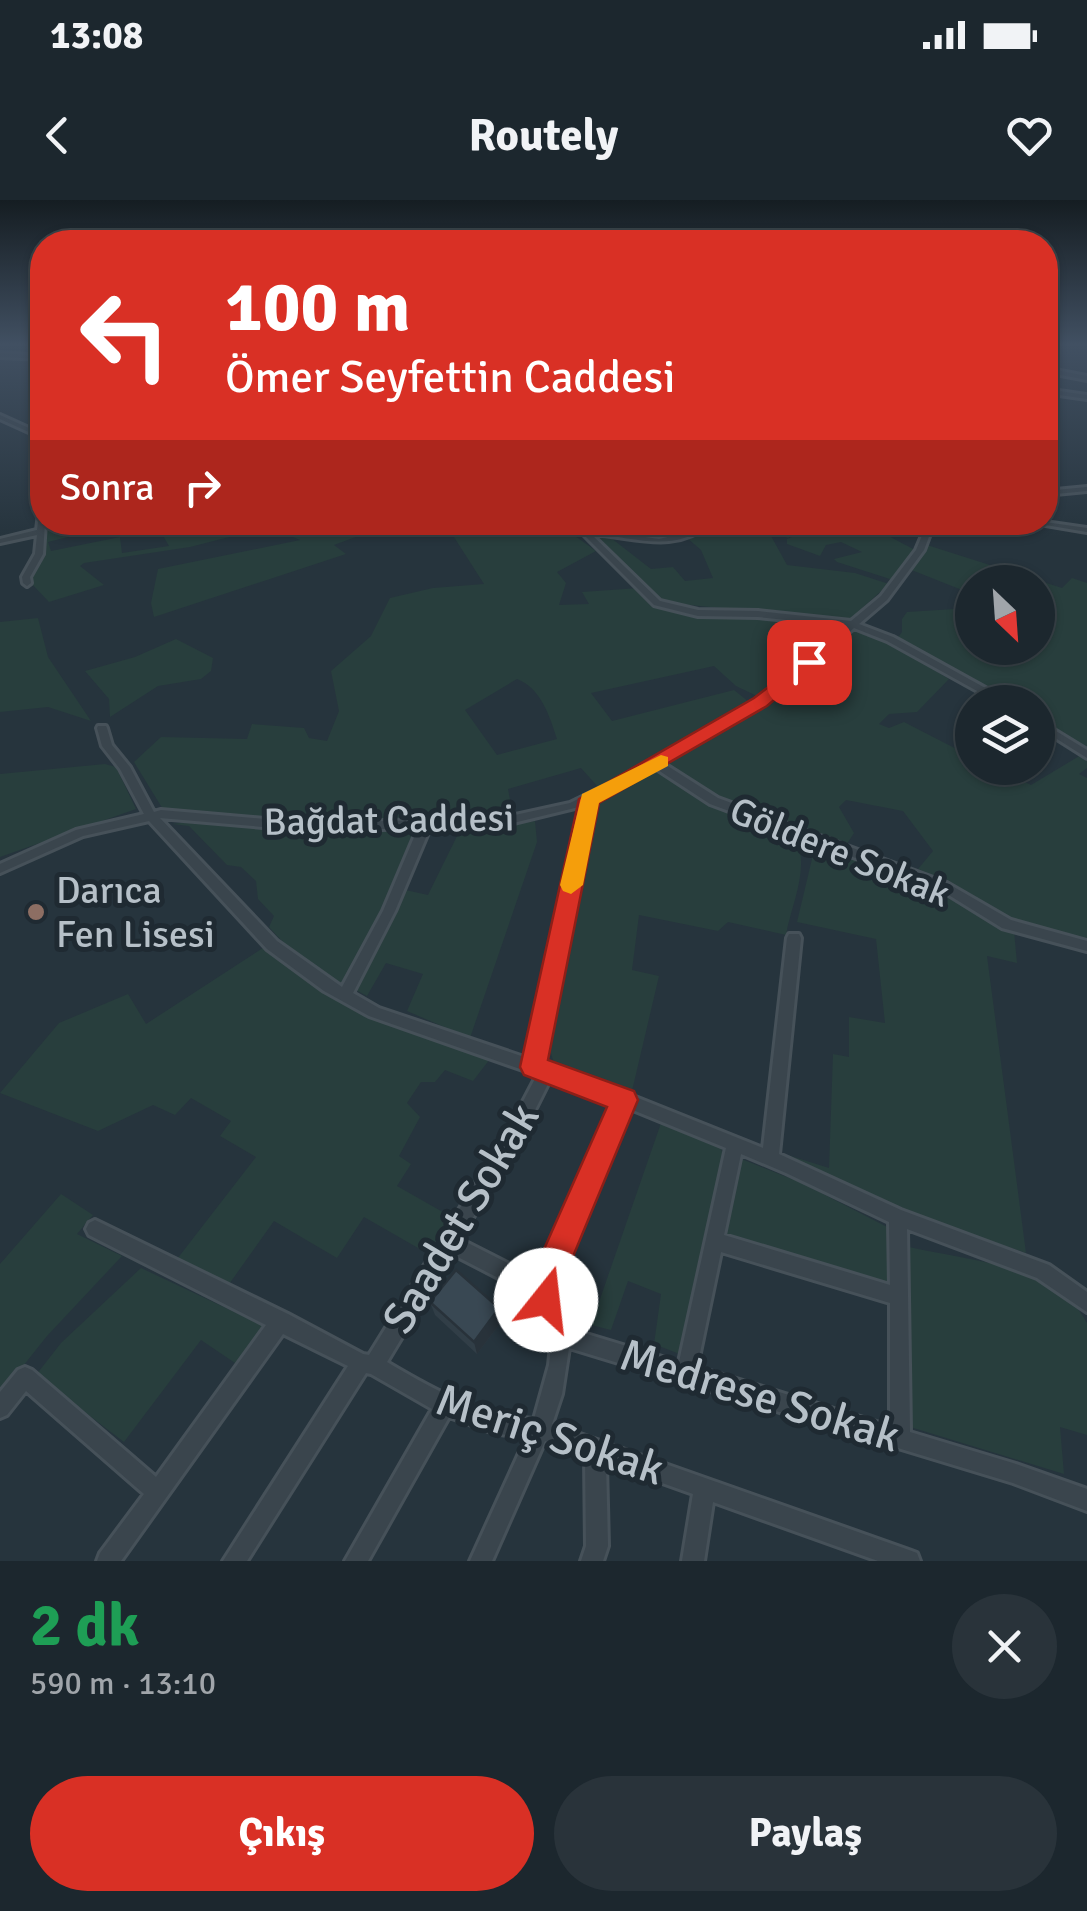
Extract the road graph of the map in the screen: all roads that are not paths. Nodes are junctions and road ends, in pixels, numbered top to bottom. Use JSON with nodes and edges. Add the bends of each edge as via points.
{"nodes":[{"id":1,"x":0,"y":418,"type":"edge"},
{"id":2,"x":30,"y":431,"type":"edge"},
{"id":3,"x":1087,"y":489,"type":"edge"},
{"id":4,"x":1058,"y":491,"type":"edge"},
{"id":5,"x":1058,"y":526,"type":"edge"},
{"id":6,"x":1087,"y":530,"type":"edge"},
{"id":7,"x":30,"y":534,"type":"edge"},
{"id":8,"x":39,"y":535,"type":"edge"},
{"id":9,"x":586,"y":535,"type":"edge"},
{"id":10,"x":618,"y":535,"type":"edge"},
{"id":11,"x":687,"y":535,"type":"edge"},
{"id":12,"x":927,"y":535,"type":"edge"},
{"id":13,"x":0,"y":541,"type":"edge"},
{"id":14,"x":27,"y":583,"type":"dead end"},
{"id":15,"x":852,"y":624,"type":"junction"},
{"id":16,"x":973,"y":685,"type":"edge"},
{"id":17,"x":102,"y":728,"type":"dead end"},
{"id":18,"x":1055,"y":734,"type":"edge"},
{"id":19,"x":1087,"y":755,"type":"edge"},
{"id":20,"x":656,"y":764,"type":"junction"},
{"id":21,"x":590,"y":799,"type":"junction"},
{"id":22,"x":151,"y":816,"type":"junction"},
{"id":23,"x":426,"y":824,"type":"junction"},
{"id":24,"x":0,"y":869,"type":"edge"},
{"id":25,"x":794,"y":938,"type":"dead end"},
{"id":26,"x":1087,"y":946,"type":"edge"},
{"id":27,"x":344,"y":996,"type":"junction"},
{"id":28,"x":540,"y":1069,"type":"junction"},
{"id":29,"x":624,"y":1100,"type":"junction"},
{"id":30,"x":735,"y":1145,"type":"junction"},
{"id":31,"x":770,"y":1159,"type":"junction"},
{"id":32,"x":898,"y":1217,"type":"junction"},
{"id":33,"x":95,"y":1229,"type":"dead end"},
{"id":34,"x":714,"y":1241,"type":"junction"},
{"id":35,"x":449,"y":1243,"type":"junction"},
{"id":36,"x":546,"y":1292,"type":"junction"},
{"id":37,"x":899,"y":1297,"type":"junction"},
{"id":38,"x":1084,"y":1305,"type":"edge"},
{"id":39,"x":281,"y":1321,"type":"junction"},
{"id":40,"x":561,"y":1336,"type":"junction"},
{"id":41,"x":368,"y":1364,"type":"junction"},
{"id":42,"x":686,"y":1373,"type":"junction"},
{"id":43,"x":444,"y":1407,"type":"junction"},
{"id":44,"x":0,"y":1408,"type":"edge"},
{"id":45,"x":539,"y":1429,"type":"junction"},
{"id":46,"x":900,"y":1439,"type":"junction"},
{"id":47,"x":595,"y":1448,"type":"junction"},
{"id":48,"x":706,"y":1487,"type":"junction"},
{"id":49,"x":158,"y":1492,"type":"junction"},
{"id":50,"x":1087,"y":1500,"type":"edge"},
{"id":51,"x":108,"y":1561,"type":"edge"},
{"id":52,"x":234,"y":1561,"type":"edge"},
{"id":53,"x":356,"y":1561,"type":"edge"},
{"id":54,"x":481,"y":1561,"type":"edge"},
{"id":55,"x":592,"y":1561,"type":"edge"},
{"id":56,"x":693,"y":1561,"type":"edge"},
{"id":57,"x":909,"y":1561,"type":"edge"}],
"edges":[{"from":1,"to":2,"type":"street"},
{"from":3,"to":4,"type":"street"},
{"from":5,"to":6,"type":"street"},
{"from":7,"to":13,"type":"street"},
{"from":8,"to":14,"type":"street"},
{"from":9,"to":15,"type":"street","via":[[657,603],[698,613]]},
{"from":10,"to":11,"type":"street","via":[[659,541]]},
{"from":12,"to":15,"type":"street","name":"Bağdat Caddesi","via":[[884,598]]},
{"from":15,"to":16,"type":"street"},
{"from":15,"to":20,"type":"street","name":"Bağdat Caddesi","via":[[760,702]]},
{"from":17,"to":22,"type":"street"},
{"from":18,"to":19,"type":"street"},
{"from":20,"to":21,"type":"street","name":"Bağdat Caddesi"},
{"from":20,"to":26,"type":"street","name":"Göldere Sokak","via":[[737,811],[943,886],[1007,924]]},
{"from":21,"to":23,"type":"street","name":"Bağdat Caddesi","via":[[501,822]]},
{"from":21,"to":28,"type":"street","name":"Saadet Sokak"},
{"from":22,"to":23,"type":"street","name":"Bağdat Caddesi","via":[[310,827]]},
{"from":22,"to":24,"type":"street","name":"Bağdat Caddesi","via":[[80,832]]},
{"from":22,"to":27,"type":"street","via":[[272,945]]},
{"from":23,"to":27,"type":"street"},
{"from":25,"to":31,"type":"street"},
{"from":27,"to":28,"type":"street"},
{"from":28,"to":29,"type":"street"},
{"from":28,"to":35,"type":"street","name":"Saadet Sokak"},
{"from":29,"to":30,"type":"street"},
{"from":29,"to":36,"type":"street"},
{"from":30,"to":31,"type":"street"},
{"from":30,"to":34,"type":"street"},
{"from":31,"to":32,"type":"street"},
{"from":32,"to":37,"type":"street"},
{"from":32,"to":38,"type":"street","via":[[1044,1272]]},
{"from":33,"to":39,"type":"street","name":"Meriç Sokak"},
{"from":34,"to":37,"type":"street"},
{"from":34,"to":42,"type":"street"},
{"from":35,"to":36,"type":"street"},
{"from":35,"to":41,"type":"street","name":"Saadet Sokak"},
{"from":36,"to":40,"type":"street"},
{"from":37,"to":46,"type":"street"},
{"from":39,"to":41,"type":"street","name":"Meriç Sokak"},
{"from":39,"to":49,"type":"street"},
{"from":40,"to":42,"type":"street","name":"Medrese Sokak"},
{"from":40,"to":45,"type":"street"},
{"from":41,"to":43,"type":"street","name":"Meriç Sokak"},
{"from":41,"to":52,"type":"street","name":"Saadet Sokak"},
{"from":42,"to":46,"type":"street","name":"Medrese Sokak"},
{"from":43,"to":45,"type":"street","name":"Meriç Sokak","via":[[508,1428]]},
{"from":43,"to":53,"type":"street"},
{"from":44,"to":49,"type":"street","via":[[25,1377]]},
{"from":45,"to":47,"type":"street","name":"Meriç Sokak"},
{"from":45,"to":54,"type":"street"},
{"from":46,"to":50,"type":"street","name":"Medrese Sokak"},
{"from":47,"to":48,"type":"street","name":"Meriç Sokak"},
{"from":47,"to":55,"type":"street"},
{"from":48,"to":56,"type":"street"},
{"from":48,"to":57,"type":"street","name":"Meriç Sokak"},
{"from":49,"to":51,"type":"street"}]}
